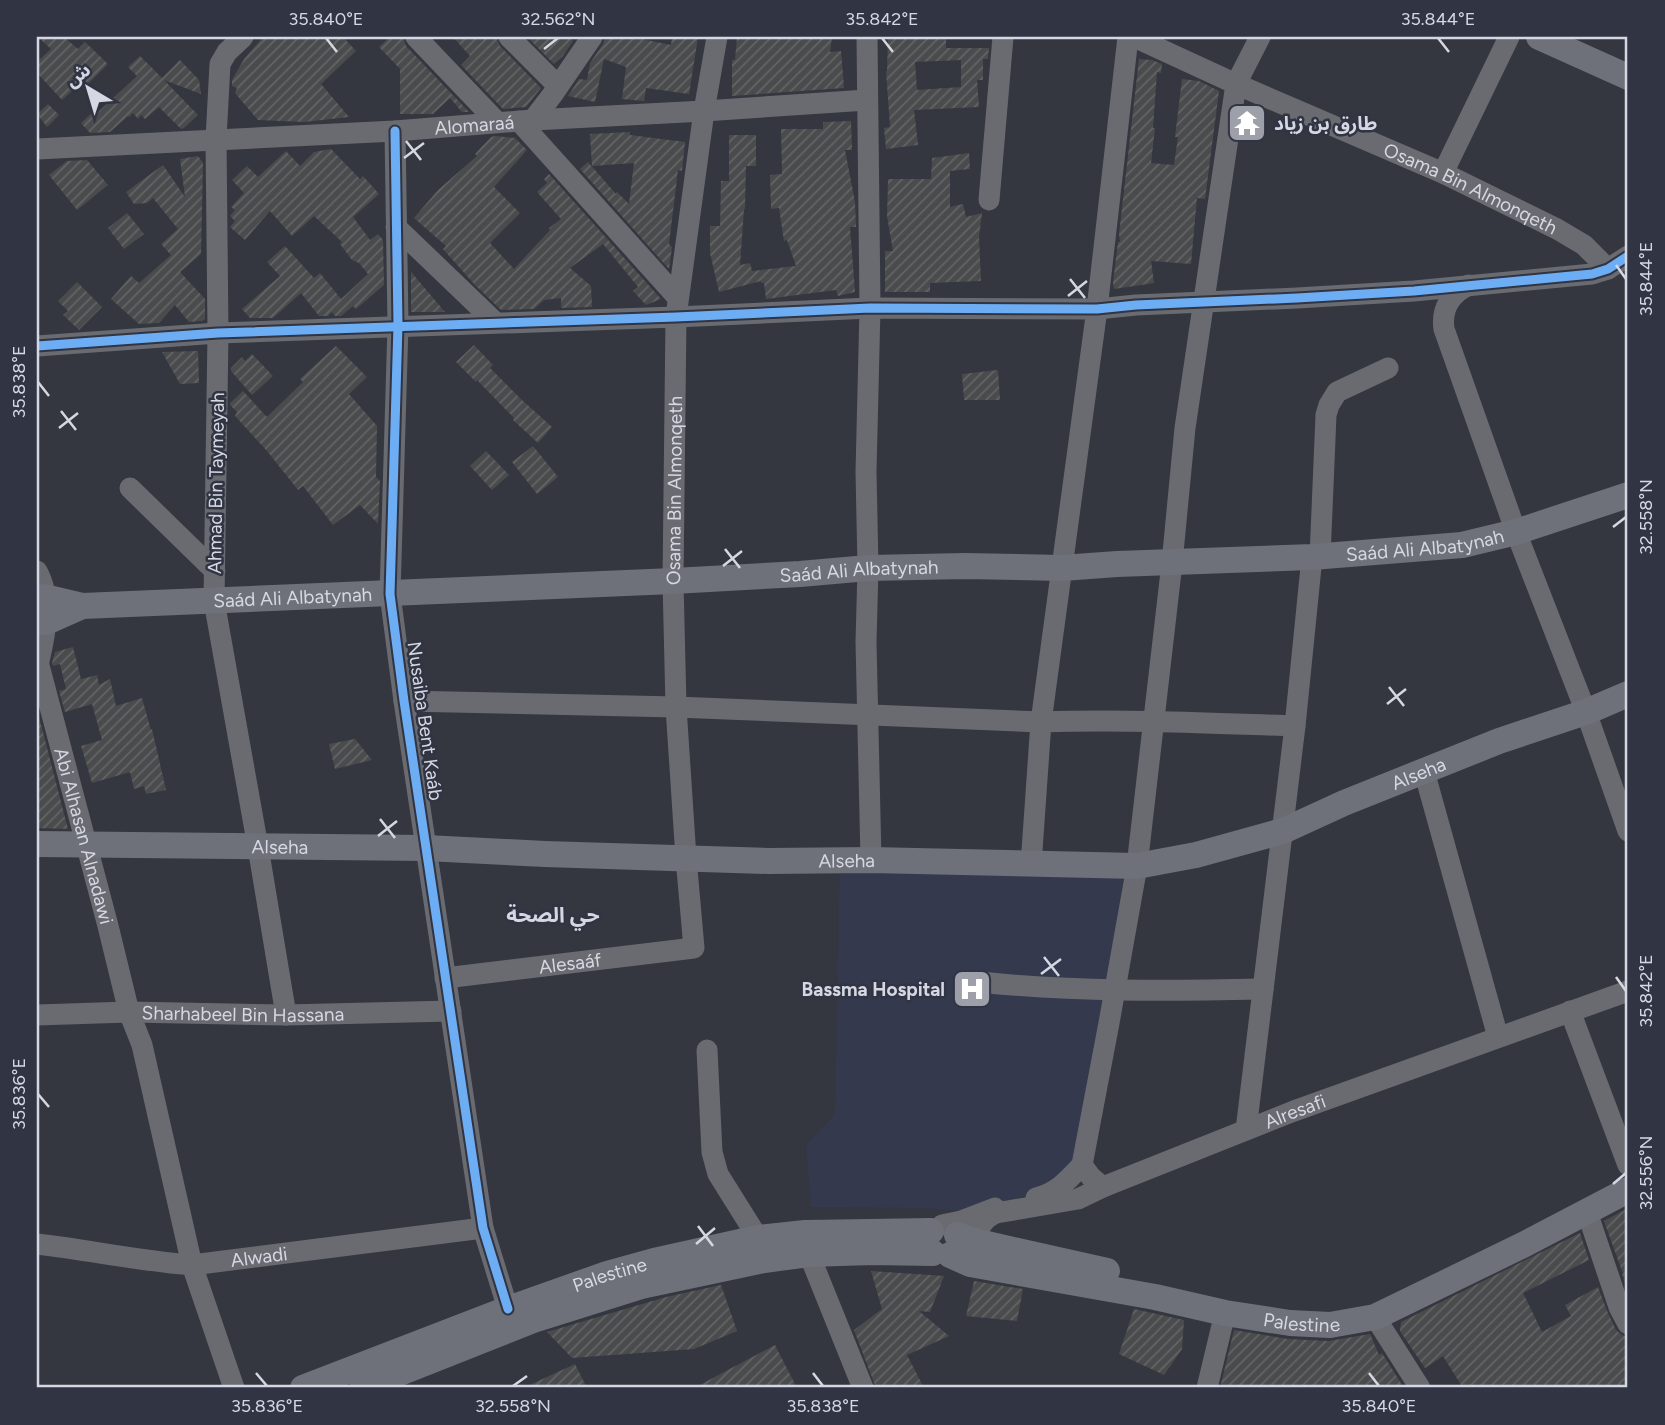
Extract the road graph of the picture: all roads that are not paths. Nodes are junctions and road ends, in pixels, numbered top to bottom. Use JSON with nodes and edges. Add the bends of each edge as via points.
{"nodes":[{"id":1,"x":243,"y":37,"type":"edge"},
{"id":2,"x":416,"y":37,"type":"edge"},
{"id":3,"x":509,"y":37,"type":"edge"},
{"id":4,"x":717,"y":37,"type":"edge"},
{"id":5,"x":867,"y":37,"type":"edge"},
{"id":6,"x":1003,"y":37,"type":"edge"},
{"id":7,"x":1128,"y":37,"type":"edge"},
{"id":8,"x":1134,"y":37,"type":"edge"},
{"id":9,"x":1259,"y":37,"type":"edge"},
{"id":10,"x":1509,"y":37,"type":"edge"},
{"id":11,"x":1539,"y":37,"type":"edge"},
{"id":12,"x":1579,"y":37,"type":"edge"},
{"id":13,"x":583,"y":41,"type":"edge"},
{"id":14,"x":1628,"y":58,"type":"edge"},
{"id":15,"x":1628,"y":77,"type":"edge"},
{"id":16,"x":1236,"y":84,"type":"junction"},
{"id":17,"x":558,"y":86,"type":"junction"},
{"id":18,"x":867,"y":100,"type":"junction"},
{"id":19,"x":704,"y":111,"type":"junction"},
{"id":20,"x":516,"y":121,"type":"junction"},
{"id":21,"x":395,"y":131,"type":"junction"},
{"id":22,"x":216,"y":139,"type":"junction"},
{"id":23,"x":37,"y":149,"type":"edge"},
{"id":24,"x":1443,"y":173,"type":"junction"},
{"id":25,"x":989,"y":200,"type":"dead end"},
{"id":26,"x":396,"y":227,"type":"junction"},
{"id":27,"x":1628,"y":256,"type":"edge"},
{"id":28,"x":1608,"y":269,"type":"junction"},
{"id":29,"x":1469,"y":285,"type":"junction"},
{"id":30,"x":1203,"y":301,"type":"junction"},
{"id":31,"x":677,"y":308,"type":"junction"},
{"id":32,"x":870,"y":308,"type":"junction"},
{"id":33,"x":1097,"y":309,"type":"junction"},
{"id":34,"x":495,"y":322,"type":"junction"},
{"id":35,"x":398,"y":325,"type":"junction"},
{"id":36,"x":219,"y":332,"type":"junction"},
{"id":37,"x":37,"y":346,"type":"edge"},
{"id":38,"x":1388,"y":368,"type":"dead end"},
{"id":39,"x":130,"y":488,"type":"dead end"},
{"id":40,"x":1628,"y":495,"type":"edge"},
{"id":41,"x":1516,"y":533,"type":"junction"},
{"id":42,"x":1316,"y":557,"type":"junction"},
{"id":43,"x":1172,"y":563,"type":"junction"},
{"id":44,"x":868,"y":568,"type":"junction"},
{"id":45,"x":1062,"y":568,"type":"junction"},
{"id":46,"x":37,"y":571,"type":"edge"},
{"id":47,"x":215,"y":571,"type":"junction"},
{"id":48,"x":673,"y":581,"type":"junction"},
{"id":49,"x":390,"y":594,"type":"junction"},
{"id":50,"x":214,"y":601,"type":"junction"},
{"id":51,"x":41,"y":610,"type":"edge"},
{"id":52,"x":38,"y":659,"type":"edge"},
{"id":53,"x":1628,"y":694,"type":"edge"},
{"id":54,"x":404,"y":701,"type":"junction"},
{"id":55,"x":676,"y":707,"type":"junction"},
{"id":56,"x":1586,"y":712,"type":"junction"},
{"id":57,"x":867,"y":716,"type":"junction"},
{"id":58,"x":1153,"y":721,"type":"junction"},
{"id":59,"x":1041,"y":722,"type":"junction"},
{"id":60,"x":1295,"y":726,"type":"junction"},
{"id":61,"x":1424,"y":771,"type":"junction"},
{"id":62,"x":1283,"y":831,"type":"junction"},
{"id":63,"x":1628,"y":831,"type":"edge"},
{"id":64,"x":37,"y":844,"type":"edge"},
{"id":65,"x":87,"y":845,"type":"junction"},
{"id":66,"x":258,"y":847,"type":"junction"},
{"id":67,"x":426,"y":848,"type":"junction"},
{"id":68,"x":685,"y":858,"type":"junction"},
{"id":69,"x":871,"y":860,"type":"junction"},
{"id":70,"x":1031,"y":865,"type":"junction"},
{"id":71,"x":1137,"y":866,"type":"junction"},
{"id":72,"x":694,"y":948,"type":"joint"},
{"id":73,"x":445,"y":978,"type":"junction"},
{"id":74,"x":980,"y":982,"type":"dead end"},
{"id":75,"x":1263,"y":989,"type":"junction"},
{"id":76,"x":1115,"y":990,"type":"junction"},
{"id":77,"x":1628,"y":991,"type":"edge"},
{"id":78,"x":1570,"y":1011,"type":"junction"},
{"id":79,"x":129,"y":1012,"type":"junction"},
{"id":80,"x":451,"y":1012,"type":"junction"},
{"id":81,"x":37,"y":1014,"type":"edge"},
{"id":82,"x":286,"y":1015,"type":"junction"},
{"id":83,"x":1498,"y":1037,"type":"junction"},
{"id":84,"x":707,"y":1050,"type":"dead end"},
{"id":85,"x":1246,"y":1130,"type":"junction"},
{"id":86,"x":1082,"y":1165,"type":"junction"},
{"id":87,"x":1628,"y":1165,"type":"edge"},
{"id":88,"x":1628,"y":1172,"type":"edge"},
{"id":89,"x":1103,"y":1187,"type":"junction"},
{"id":90,"x":1628,"y":1189,"type":"edge"},
{"id":91,"x":1587,"y":1212,"type":"junction"},
{"id":92,"x":483,"y":1228,"type":"junction"},
{"id":93,"x":758,"y":1238,"type":"junction"},
{"id":94,"x":949,"y":1240,"type":"junction"},
{"id":95,"x":37,"y":1244,"type":"edge"},
{"id":96,"x":809,"y":1254,"type":"junction"},
{"id":97,"x":192,"y":1265,"type":"junction"},
{"id":98,"x":508,"y":1310,"type":"junction"},
{"id":99,"x":1225,"y":1313,"type":"junction"},
{"id":100,"x":1376,"y":1317,"type":"junction"},
{"id":101,"x":1628,"y":1324,"type":"edge"},
{"id":102,"x":392,"y":1381,"type":"edge"},
{"id":103,"x":316,"y":1386,"type":"edge"},
{"id":104,"x":234,"y":1388,"type":"edge"},
{"id":105,"x":362,"y":1388,"type":"edge"},
{"id":106,"x":863,"y":1388,"type":"edge"},
{"id":107,"x":1207,"y":1388,"type":"edge"},
{"id":108,"x":1420,"y":1388,"type":"edge"}],
"edges":[{"from":1,"to":22,"type":"street","name":"Ahmad Bin Taymeyah","via":[[220,64]]},
{"from":2,"to":20,"type":"street"},
{"from":3,"to":17,"type":"street"},
{"from":4,"to":19,"type":"street","name":"Osama Bin Almonqeth"},
{"from":5,"to":18,"type":"street"},
{"from":6,"to":25,"type":"street"},
{"from":7,"to":33,"type":"street"},
{"from":8,"to":16,"type":"street","name":"Osama Bin Almonqeth"},
{"from":9,"to":16,"type":"street"},
{"from":10,"to":24,"type":"street"},
{"from":11,"to":15,"type":"main road"},
{"from":12,"to":14,"type":"main road"},
{"from":13,"to":17,"type":"street"},
{"from":16,"to":24,"type":"street","name":"Osama Bin Almonqeth"},
{"from":16,"to":30,"type":"street"},
{"from":17,"to":20,"type":"street"},
{"from":18,"to":19,"type":"street","name":"Alomaraá"},
{"from":18,"to":32,"type":"street"},
{"from":19,"to":20,"type":"street","name":"Alomaraá"},
{"from":19,"to":31,"type":"street","name":"Osama Bin Almonqeth"},
{"from":20,"to":21,"type":"street","name":"Alomaraá"},
{"from":20,"to":31,"type":"street"},
{"from":21,"to":22,"type":"street","name":"Alomaraá"},
{"from":21,"to":26,"type":"street","name":"Nusaiba Bent Kaáb"},
{"from":22,"to":23,"type":"street","name":"Alomaraá"},
{"from":22,"to":36,"type":"street","name":"Ahmad Bin Taymeyah"},
{"from":24,"to":28,"type":"street","name":"Osama Bin Almonqeth","via":[[1557,229],[1584,245]]},
{"from":26,"to":34,"type":"street"},
{"from":26,"to":35,"type":"street","name":"Nusaiba Bent Kaáb"},
{"from":27,"to":28,"type":"street"},
{"from":28,"to":29,"type":"street"},
{"from":29,"to":30,"type":"street"},
{"from":29,"to":41,"type":"street","via":[[1447,305],[1444,329]]},
{"from":30,"to":33,"type":"street"},
{"from":30,"to":43,"type":"street"},
{"from":31,"to":32,"type":"street"},
{"from":31,"to":34,"type":"street"},
{"from":31,"to":48,"type":"street","name":"Osama Bin Almonqeth"},
{"from":32,"to":33,"type":"street"},
{"from":32,"to":44,"type":"street"},
{"from":33,"to":45,"type":"street"},
{"from":34,"to":35,"type":"street"},
{"from":35,"to":36,"type":"street"},
{"from":35,"to":49,"type":"street","name":"Nusaiba Bent Kaáb"},
{"from":36,"to":37,"type":"street"},
{"from":36,"to":47,"type":"street","name":"Ahmad Bin Taymeyah"},
{"from":38,"to":42,"type":"street","via":[[1337,392],[1329,405]]},
{"from":39,"to":47,"type":"street"},
{"from":40,"to":41,"type":"main road","name":"Saád Ali Albatynah"},
{"from":41,"to":42,"type":"main road","name":"Saád Ali Albatynah","via":[[1462,545]]},
{"from":41,"to":56,"type":"street"},
{"from":42,"to":43,"type":"main road","name":"Saád Ali Albatynah"},
{"from":42,"to":60,"type":"street"},
{"from":43,"to":45,"type":"main road","name":"Saád Ali Albatynah"},
{"from":43,"to":58,"type":"street"},
{"from":44,"to":45,"type":"main road","name":"Saád Ali Albatynah"},
{"from":44,"to":48,"type":"main road","name":"Saád Ali Albatynah"},
{"from":44,"to":57,"type":"street"},
{"from":45,"to":59,"type":"street"},
{"from":46,"to":51,"type":"street","name":"Abi Alhasan Alnadawi","via":[[43,583]]},
{"from":47,"to":50,"type":"street","name":"Ahmad Bin Taymeyah"},
{"from":48,"to":49,"type":"main road","name":"Saád Ali Albatynah"},
{"from":48,"to":55,"type":"street","name":"Osama Bin Almonqeth"},
{"from":49,"to":50,"type":"main road","name":"Saád Ali Albatynah"},
{"from":49,"to":54,"type":"street","name":"Nusaiba Bent Kaáb"},
{"from":50,"to":51,"type":"main road","name":"Saád Ali Albatynah"},
{"from":50,"to":66,"type":"street","name":"Ahmad Bin Taymeyah"},
{"from":51,"to":52,"type":"street","name":"Abi Alhasan Alnadawi","via":[[46,632]]},
{"from":52,"to":65,"type":"street","name":"Abi Alhasan Alnadawi"},
{"from":53,"to":56,"type":"main road","name":"Alseha"},
{"from":54,"to":55,"type":"street"},
{"from":54,"to":67,"type":"street","name":"Nusaiba Bent Kaáb"},
{"from":55,"to":57,"type":"street"},
{"from":55,"to":68,"type":"street","name":"Osama Bin Almonqeth"},
{"from":56,"to":61,"type":"main road","name":"Alseha"},
{"from":56,"to":63,"type":"street"},
{"from":57,"to":59,"type":"street"},
{"from":57,"to":69,"type":"street"},
{"from":58,"to":59,"type":"street"},
{"from":58,"to":60,"type":"street"},
{"from":58,"to":71,"type":"street"},
{"from":59,"to":70,"type":"street"},
{"from":60,"to":62,"type":"street"},
{"from":61,"to":62,"type":"main road","name":"Alseha"},
{"from":61,"to":83,"type":"street"},
{"from":62,"to":71,"type":"main road","name":"Alseha"},
{"from":62,"to":75,"type":"street"},
{"from":64,"to":65,"type":"main road","name":"Alseha"},
{"from":65,"to":66,"type":"main road","name":"Alseha"},
{"from":65,"to":79,"type":"street","name":"Abi Alhasan Alnadawi"},
{"from":66,"to":67,"type":"main road","name":"Alseha"},
{"from":66,"to":82,"type":"street","name":"Ahmad Bin Taymeyah"},
{"from":67,"to":68,"type":"main road","name":"Alseha"},
{"from":67,"to":73,"type":"street","name":"Nusaiba Bent Kaáb"},
{"from":68,"to":69,"type":"main road","name":"Alseha"},
{"from":68,"to":72,"type":"street","name":"Osama Bin Almonqeth"},
{"from":69,"to":70,"type":"main road","name":"Alseha"},
{"from":70,"to":71,"type":"main road","name":"Alseha"},
{"from":71,"to":76,"type":"street"},
{"from":72,"to":73,"type":"street","name":"Alesaáf"},
{"from":73,"to":80,"type":"street","name":"Nusaiba Bent Kaáb"},
{"from":74,"to":76,"type":"street"},
{"from":75,"to":76,"type":"street"},
{"from":75,"to":85,"type":"street"},
{"from":76,"to":86,"type":"street"},
{"from":77,"to":78,"type":"street","name":"Alresafi"},
{"from":78,"to":83,"type":"street","name":"Alresafi"},
{"from":78,"to":87,"type":"street"},
{"from":79,"to":81,"type":"street","name":"Sharhabeel Bin Hassana"},
{"from":79,"to":82,"type":"street","name":"Sharhabeel Bin Hassana"},
{"from":79,"to":97,"type":"street","name":"Abi Alhasan Alnadawi","via":[[142,1045]]},
{"from":80,"to":82,"type":"street","name":"Sharhabeel Bin Hassana"},
{"from":80,"to":92,"type":"street","name":"Nusaiba Bent Kaáb"},
{"from":83,"to":85,"type":"street","name":"Alresafi"},
{"from":84,"to":93,"type":"street","via":[[714,1165]]},
{"from":85,"to":89,"type":"street","name":"Alresafi"},
{"from":86,"to":89,"type":"street"},
{"from":86,"to":94,"type":"street","via":[[1052,1193],[961,1221]]},
{"from":88,"to":94,"type":"main road","name":"Palestine","via":[[1444,1270],[1365,1305],[1332,1311],[1279,1308]]},
{"from":89,"to":94,"type":"street","name":"Alresafi","via":[[1078,1199],[996,1213],[978,1233]]},
{"from":90,"to":91,"type":"main road","name":"Palestine"},
{"from":91,"to":100,"type":"main road","name":"Palestine"},
{"from":91,"to":101,"type":"street"},
{"from":92,"to":97,"type":"street","name":"Alwadi"},
{"from":92,"to":98,"type":"street","name":"Nusaiba Bent Kaáb"},
{"from":93,"to":94,"type":"main road","name":"Palestine","via":[[805,1233]]},
{"from":93,"to":98,"type":"main road","name":"Palestine","via":[[607,1274]]},
{"from":94,"to":96,"type":"main road","name":"Palestine","via":[[872,1252]]},
{"from":94,"to":99,"type":"main road","name":"Palestine","via":[[970,1264]]},
{"from":95,"to":97,"type":"street","name":"Alwadi"},
{"from":96,"to":102,"type":"main road","name":"Palestine","via":[[641,1286],[536,1319]]},
{"from":96,"to":106,"type":"street"},
{"from":97,"to":104,"type":"street","name":"Abi Alhasan Alnadawi"},
{"from":98,"to":103,"type":"main road","name":"Palestine"},
{"from":99,"to":100,"type":"main road","name":"Palestine","via":[[1330,1325]]},
{"from":99,"to":107,"type":"street"},
{"from":100,"to":108,"type":"street"},
{"from":102,"to":105,"type":"main road","name":"Palestine"}]}
